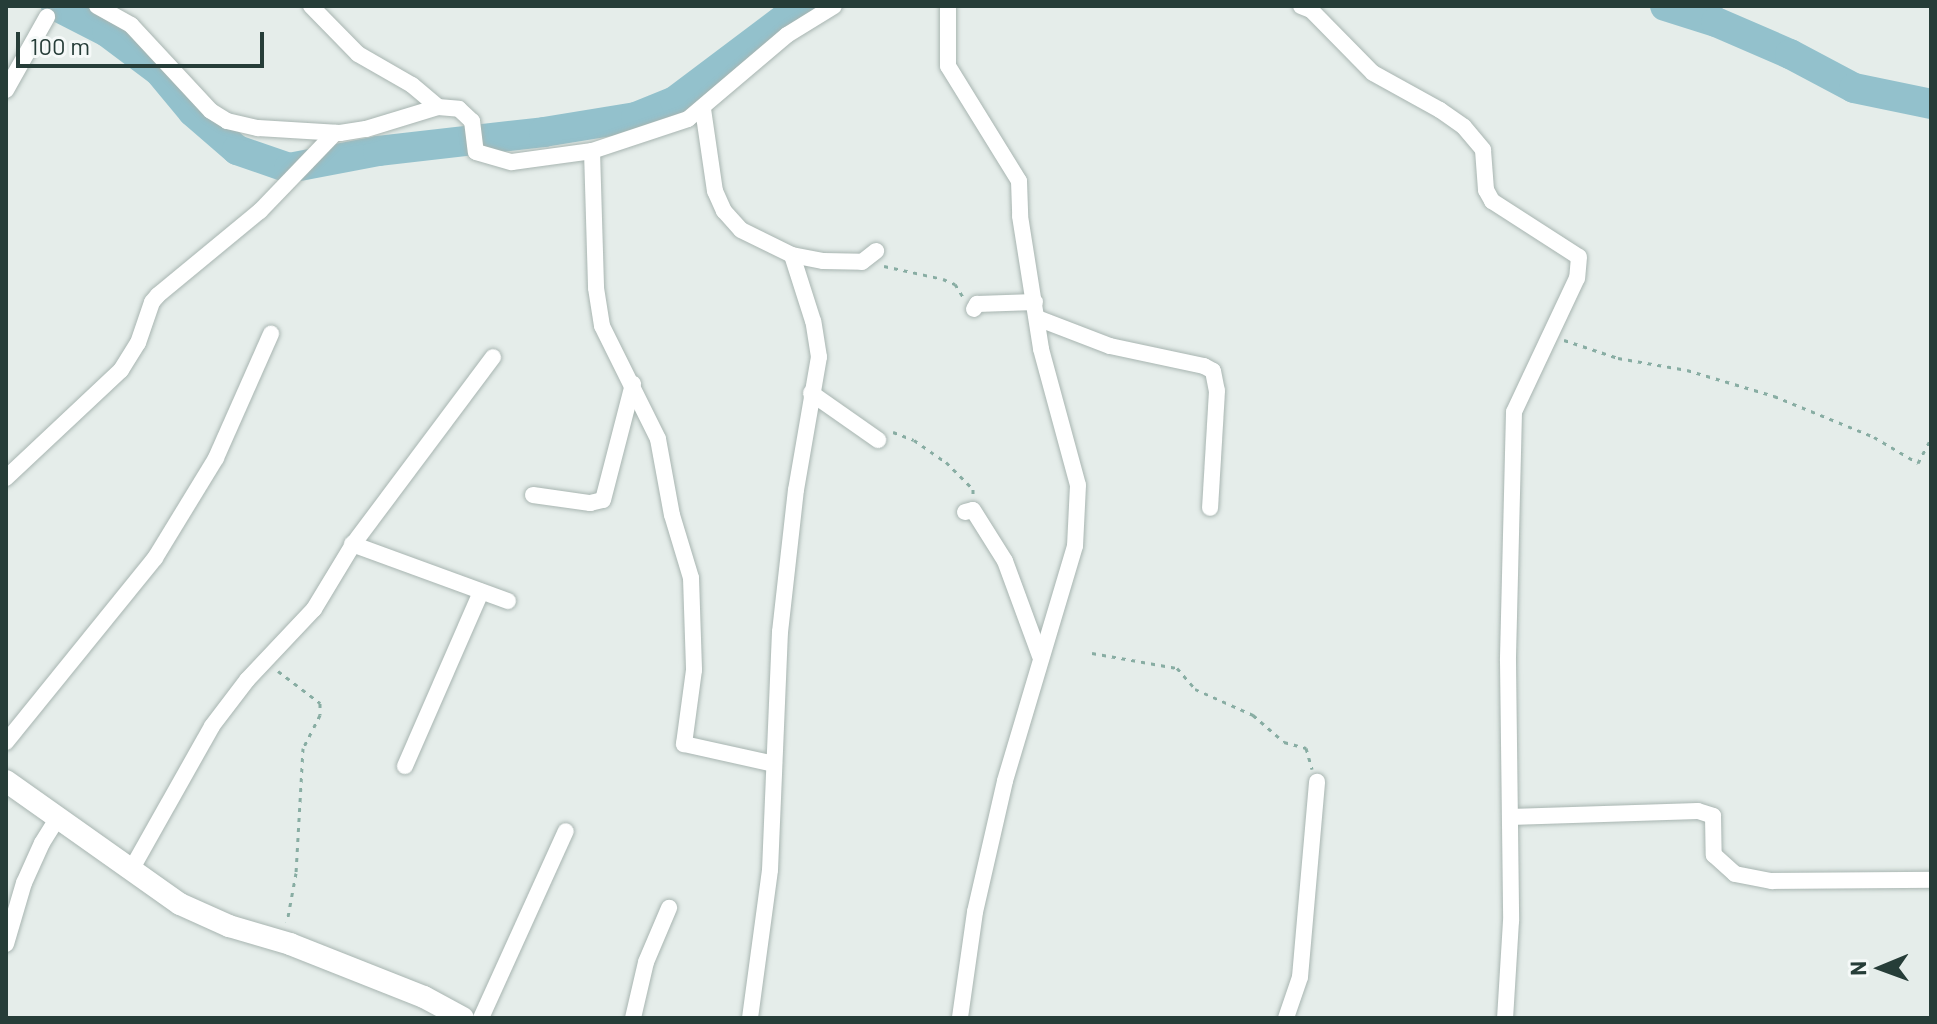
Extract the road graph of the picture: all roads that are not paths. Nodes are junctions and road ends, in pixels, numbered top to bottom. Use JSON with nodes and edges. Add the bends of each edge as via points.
{"nodes":[{"id":1,"x":97,"y":6,"type":"edge"},
{"id":2,"x":311,"y":6,"type":"edge"},
{"id":3,"x":834,"y":6,"type":"edge"},
{"id":4,"x":948,"y":6,"type":"edge"},
{"id":5,"x":1301,"y":6,"type":"edge"},
{"id":6,"x":47,"y":17,"type":"dead end"},
{"id":7,"x":6,"y":90,"type":"edge"},
{"id":8,"x":438,"y":107,"type":"junction"},
{"id":9,"x":703,"y":109,"type":"junction"},
{"id":10,"x":335,"y":133,"type":"junction"},
{"id":11,"x":592,"y":151,"type":"junction"},
{"id":12,"x":876,"y":251,"type":"dead end"},
{"id":13,"x":792,"y":255,"type":"junction"},
{"id":14,"x":975,"y":307,"type":"road end"},
{"id":15,"x":1036,"y":310,"type":"junction"},
{"id":16,"x":271,"y":334,"type":"dead end"},
{"id":17,"x":493,"y":357,"type":"dead end"},
{"id":18,"x":633,"y":384,"type":"junction"},
{"id":19,"x":811,"y":393,"type":"junction"},
{"id":20,"x":879,"y":434,"type":"road end"},
{"id":21,"x":6,"y":478,"type":"edge"},
{"id":22,"x":533,"y":495,"type":"dead end"},
{"id":23,"x":1210,"y":508,"type":"dead end"},
{"id":24,"x":969,"y":511,"type":"road end"},
{"id":25,"x":352,"y":544,"type":"junction"},
{"id":26,"x":481,"y":592,"type":"junction"},
{"id":27,"x":508,"y":601,"type":"dead end"},
{"id":28,"x":1040,"y":656,"type":"junction"},
{"id":29,"x":6,"y":742,"type":"edge"},
{"id":30,"x":774,"y":764,"type":"junction"},
{"id":31,"x":405,"y":766,"type":"dead end"},
{"id":32,"x":6,"y":781,"type":"edge"},
{"id":33,"x":1317,"y":782,"type":"road end"},
{"id":34,"x":1510,"y":817,"type":"junction"},
{"id":35,"x":57,"y":819,"type":"junction"},
{"id":36,"x":566,"y":831,"type":"dead end"},
{"id":37,"x":131,"y":870,"type":"junction"},
{"id":38,"x":1931,"y":880,"type":"edge"},
{"id":39,"x":669,"y":908,"type":"dead end"},
{"id":40,"x":6,"y":944,"type":"edge"},
{"id":41,"x":463,"y":1018,"type":"edge"},
{"id":42,"x":481,"y":1018,"type":"edge"},
{"id":43,"x":633,"y":1018,"type":"edge"},
{"id":44,"x":750,"y":1018,"type":"edge"},
{"id":45,"x":960,"y":1018,"type":"edge"},
{"id":46,"x":1286,"y":1018,"type":"edge"},
{"id":47,"x":1505,"y":1018,"type":"edge"}],
"edges":[{"from":1,"to":10,"type":"street","via":[[131,25],[211,111],[227,121]]},
{"from":2,"to":8,"type":"street","via":[[358,54]]},
{"from":3,"to":9,"type":"street","via":[[787,35]]},
{"from":4,"to":15,"type":"street","via":[[948,66],[1019,181]]},
{"from":5,"to":34,"type":"street","via":[[1373,73],[1464,127],[1483,150],[1492,201],[1579,257],[1577,278],[1514,412]]},
{"from":6,"to":7,"type":"street"},
{"from":8,"to":10,"type":"street"},
{"from":8,"to":11,"type":"street","via":[[459,109],[472,121],[476,152],[512,162]]},
{"from":9,"to":11,"type":"street","via":[[642,137]]},
{"from":9,"to":13,"type":"street","via":[[712,182],[724,211],[741,230]]},
{"from":10,"to":21,"type":"street","via":[[260,211],[158,295],[121,370]]},
{"from":11,"to":18,"type":"street","via":[[599,310],[611,348]]},
{"from":12,"to":13,"type":"street","via":[[862,262]]},
{"from":13,"to":19,"type":"street","via":[[818,345]]},
{"from":14,"to":15,"type":"street"},
{"from":15,"to":23,"type":"street","via":[[1110,346],[1213,371],[1217,391]]},
{"from":15,"to":28,"type":"street","via":[[1041,349],[1078,485],[1075,546]]},
{"from":16,"to":29,"type":"street","via":[[216,458],[155,558]]},
{"from":17,"to":25,"type":"street"},
{"from":18,"to":22,"type":"street","via":[[603,500]]},
{"from":18,"to":30,"type":"street","via":[[661,449],[672,515],[691,578],[694,670],[684,744]]},
{"from":19,"to":20,"type":"street"},
{"from":19,"to":30,"type":"street","via":[[780,632]]},
{"from":24,"to":28,"type":"street","via":[[1019,591]]},
{"from":25,"to":26,"type":"street"},
{"from":25,"to":37,"type":"street","via":[[314,609],[212,726]]},
{"from":26,"to":27,"type":"street"},
{"from":26,"to":31,"type":"street"},
{"from":28,"to":45,"type":"street","via":[[975,912]]},
{"from":30,"to":44,"type":"street","via":[[770,870]]},
{"from":32,"to":35,"type":"street"},
{"from":33,"to":46,"type":"street","via":[[1300,977]]},
{"from":34,"to":38,"type":"street","via":[[1698,811],[1713,816],[1714,855],[1735,874],[1772,881]]},
{"from":34,"to":47,"type":"street"},
{"from":35,"to":37,"type":"street"},
{"from":35,"to":40,"type":"street","via":[[24,883]]},
{"from":36,"to":42,"type":"street"},
{"from":37,"to":41,"type":"street","via":[[180,904],[229,926],[424,997]]},
{"from":39,"to":43,"type":"street","via":[[646,962]]}]}
